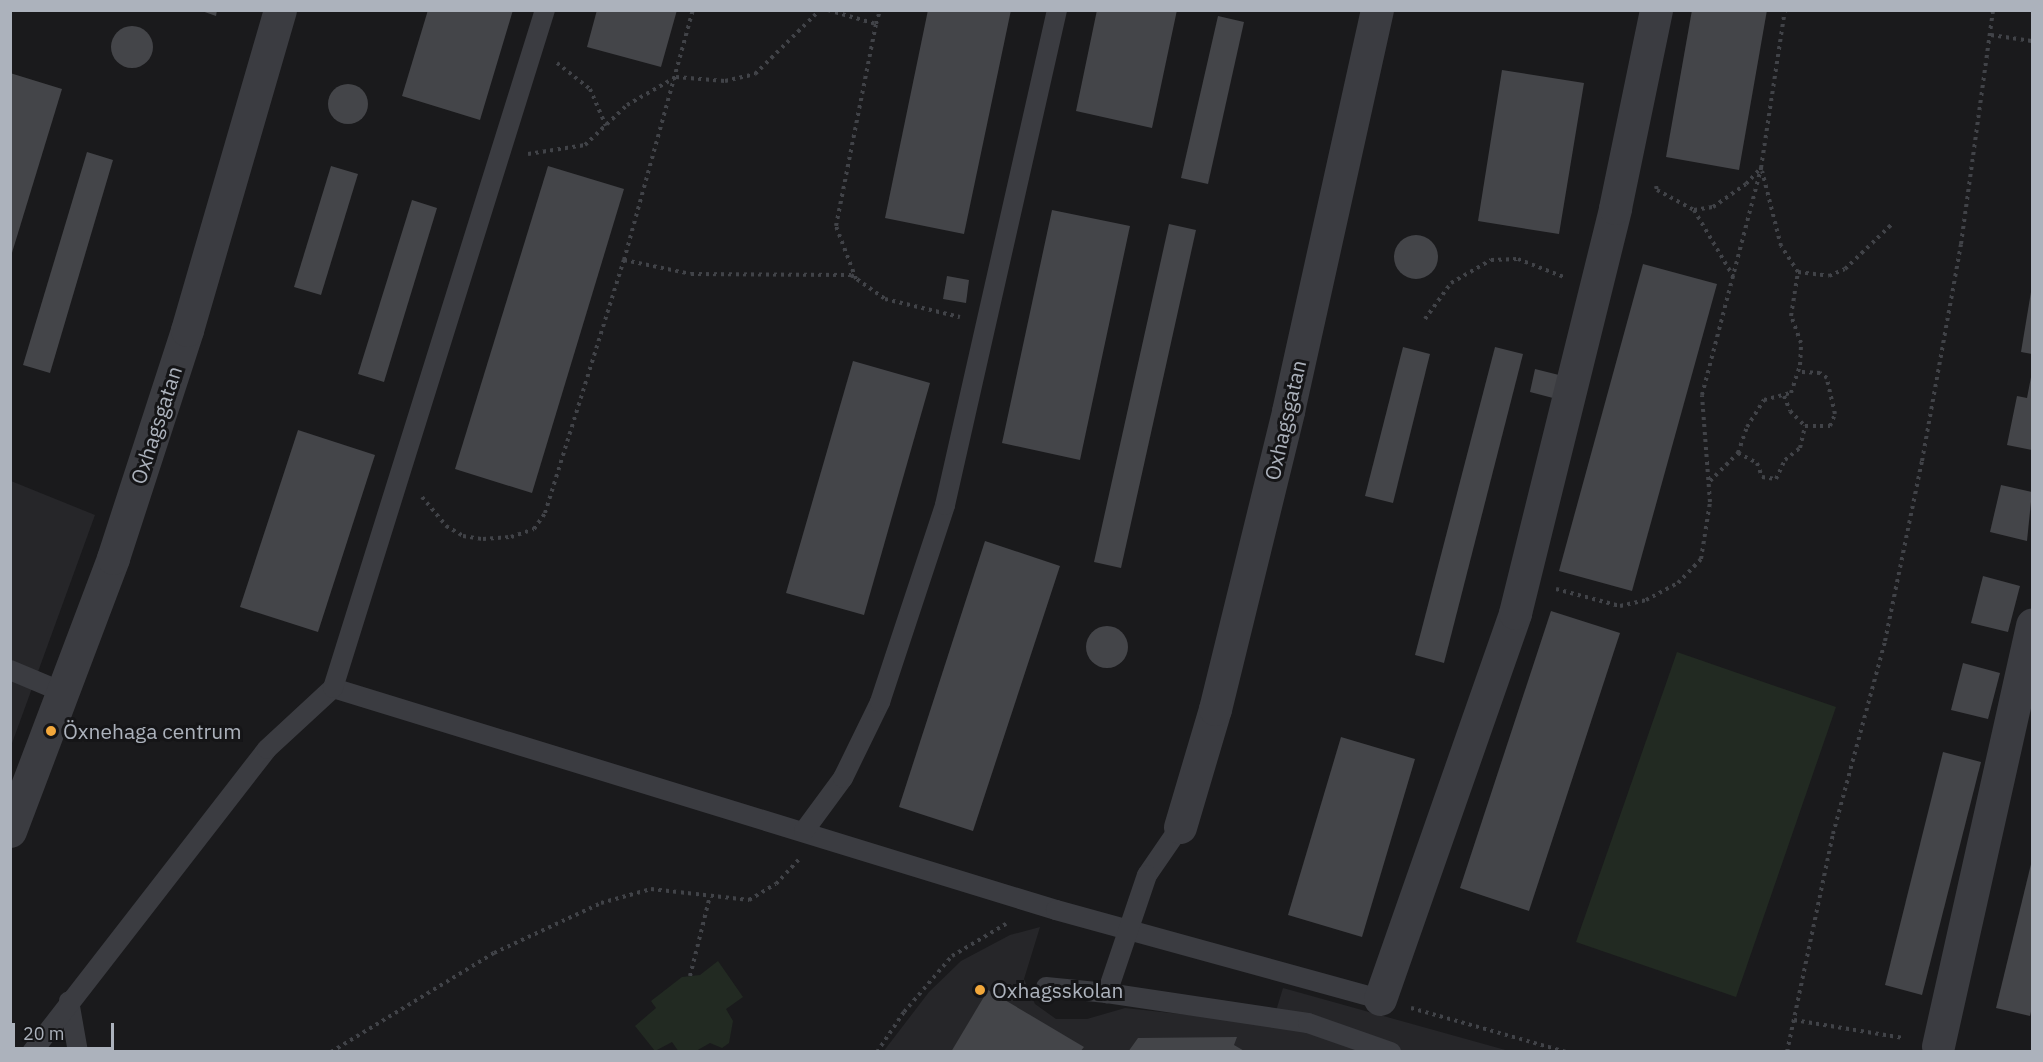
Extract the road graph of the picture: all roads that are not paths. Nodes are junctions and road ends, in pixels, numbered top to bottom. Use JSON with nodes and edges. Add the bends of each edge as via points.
{"nodes":[{"id":1,"x":280,"y":10,"type":"edge"},
{"id":2,"x":545,"y":10,"type":"edge"},
{"id":3,"x":1057,"y":10,"type":"edge"},
{"id":4,"x":1377,"y":10,"type":"edge"},
{"id":5,"x":1656,"y":10,"type":"edge"},
{"id":6,"x":2032,"y":624,"type":"edge"},
{"id":7,"x":10,"y":670,"type":"edge"},
{"id":8,"x":333,"y":688,"type":"junction"},
{"id":9,"x":65,"y":693,"type":"junction"},
{"id":10,"x":1180,"y":827,"type":"joint"},
{"id":11,"x":10,"y":831,"type":"edge"},
{"id":12,"x":807,"y":832,"type":"junction"},
{"id":13,"x":1129,"y":932,"type":"junction"},
{"id":14,"x":1046,"y":987,"type":"dead end"},
{"id":15,"x":1107,"y":993,"type":"junction"},
{"id":16,"x":1380,"y":999,"type":"joint"},
{"id":17,"x":69,"y":1001,"type":"junction"},
{"id":18,"x":1938,"y":1046,"type":"road end"},
{"id":19,"x":32,"y":1052,"type":"edge"},
{"id":20,"x":78,"y":1052,"type":"edge"},
{"id":21,"x":1391,"y":1052,"type":"edge"}],
"edges":[{"from":1,"to":9,"type":"street","name":"Oxhagsgatan","via":[[187,330]]},
{"from":2,"to":8,"type":"lane"},
{"from":3,"to":12,"type":"lane","via":[[945,505],[880,702],[843,778]]},
{"from":4,"to":10,"type":"street","name":"Oxhagsgatan","via":[[1277,455],[1215,709]]},
{"from":5,"to":16,"type":"street","via":[[1625,163],[1515,613]]},
{"from":6,"to":18,"type":"street"},
{"from":7,"to":9,"type":"lane"},
{"from":8,"to":12,"type":"lane"},
{"from":8,"to":17,"type":"lane","via":[[267,749]]},
{"from":9,"to":11,"type":"street","name":"Oxhagsgatan"},
{"from":10,"to":13,"type":"lane","via":[[1147,875]]},
{"from":12,"to":13,"type":"lane"},
{"from":13,"to":15,"type":"lane"},
{"from":13,"to":16,"type":"lane"},
{"from":14,"to":15,"type":"lane"},
{"from":15,"to":21,"type":"lane","via":[[1308,1023]]},
{"from":17,"to":19,"type":"lane"},
{"from":17,"to":20,"type":"lane"}]}
